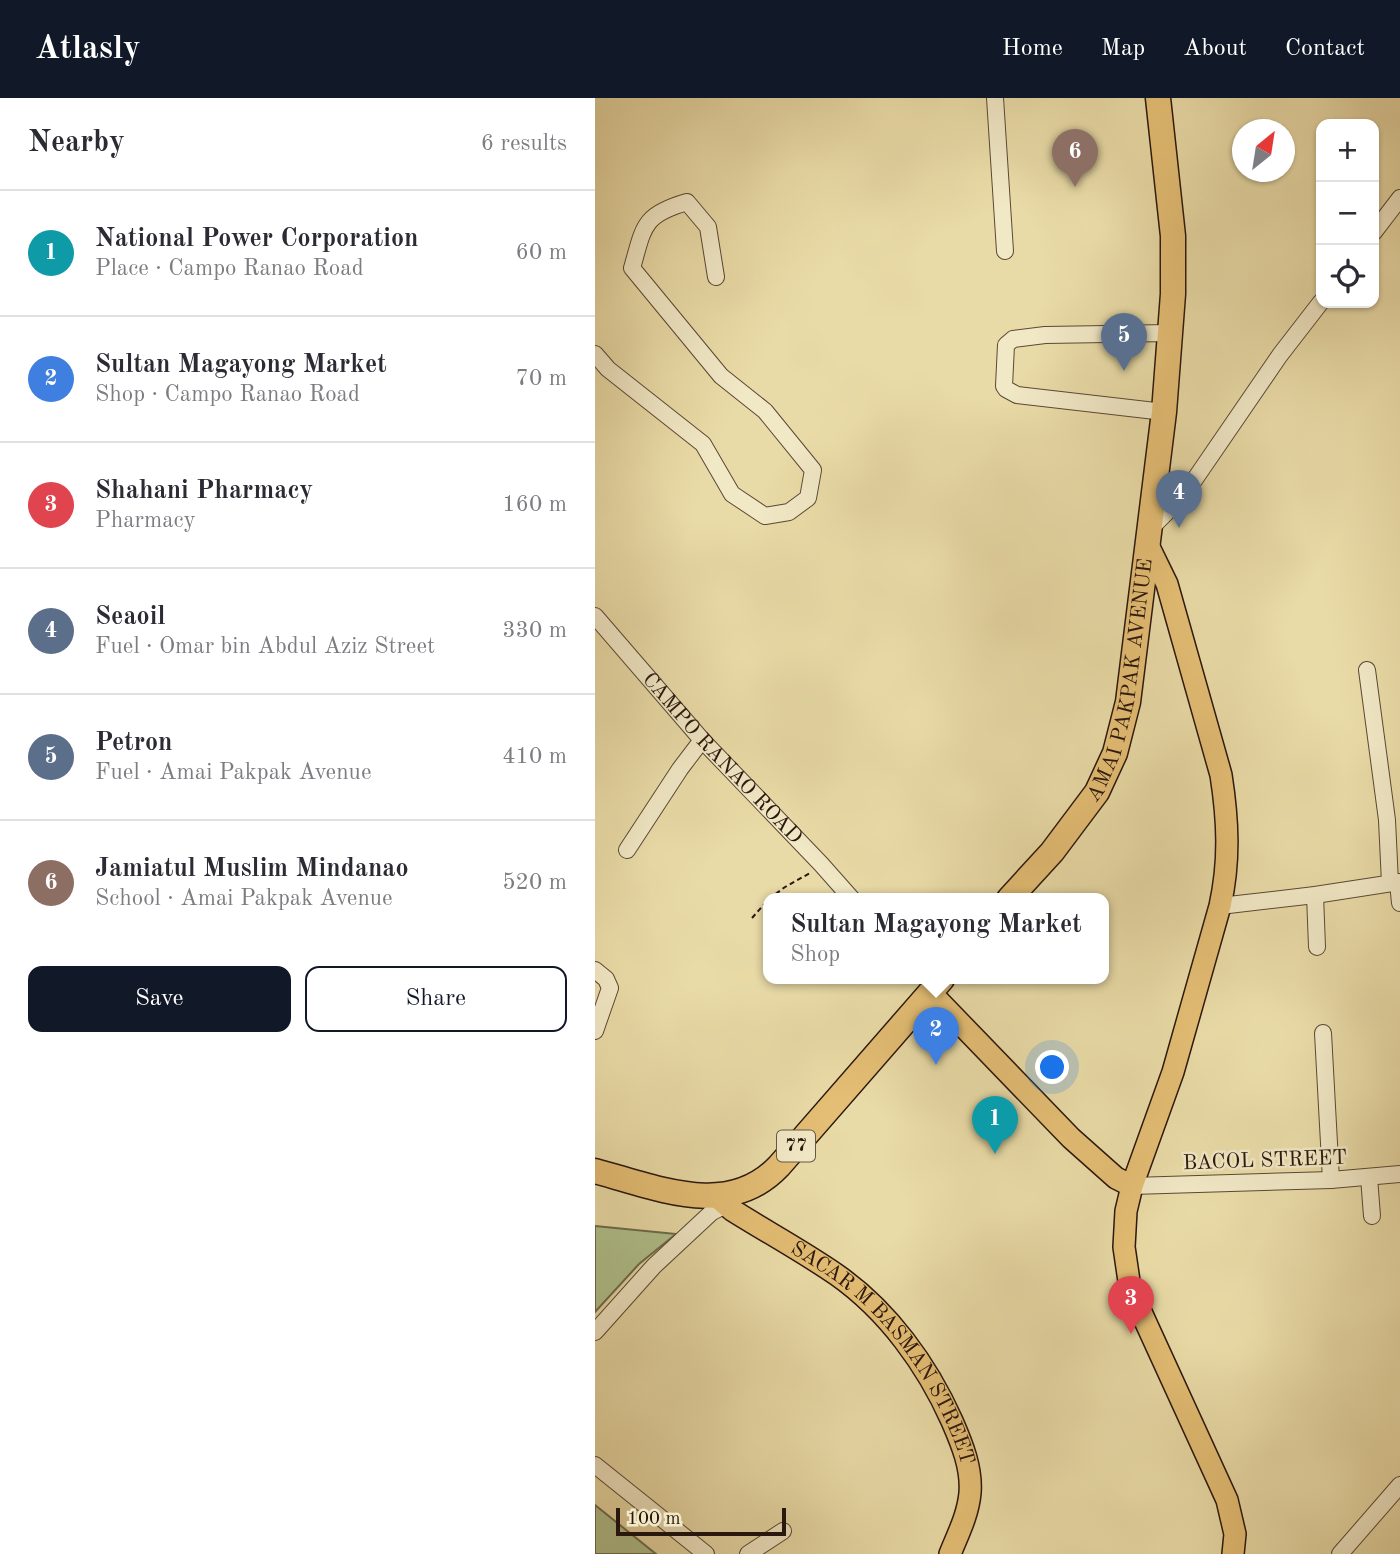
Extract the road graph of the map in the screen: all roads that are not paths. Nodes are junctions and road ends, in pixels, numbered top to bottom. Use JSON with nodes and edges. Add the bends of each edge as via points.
{"nodes":[{"id":1,"x":995,"y":98,"type":"edge"},
{"id":2,"x":1158,"y":98,"type":"edge"},
{"id":3,"x":1400,"y":198,"type":"edge"},
{"id":4,"x":1379,"y":225,"type":"edge"},
{"id":5,"x":1005,"y":251,"type":"dead end"},
{"id":6,"x":716,"y":277,"type":"dead end"},
{"id":7,"x":1316,"y":308,"type":"edge"},
{"id":8,"x":1170,"y":333,"type":"junction"},
{"id":9,"x":595,"y":354,"type":"edge"},
{"id":10,"x":1164,"y":412,"type":"junction"},
{"id":11,"x":1147,"y":538,"type":"junction"},
{"id":12,"x":595,"y":616,"type":"edge"},
{"id":13,"x":607,"y":628,"type":"junction"},
{"id":14,"x":595,"y":641,"type":"edge"},
{"id":15,"x":1367,"y":670,"type":"dead end"},
{"id":16,"x":702,"y":740,"type":"junction"},
{"id":17,"x":627,"y":850,"type":"dead end"},
{"id":18,"x":1396,"y":882,"type":"edge"},
{"id":19,"x":847,"y":893,"type":"edge"},
{"id":20,"x":1014,"y":893,"type":"edge"},
{"id":21,"x":1315,"y":895,"type":"junction"},
{"id":22,"x":1400,"y":903,"type":"edge"},
{"id":23,"x":1220,"y":906,"type":"junction"},
{"id":24,"x":1317,"y":947,"type":"dead end"},
{"id":25,"x":595,"y":970,"type":"edge"},
{"id":26,"x":931,"y":984,"type":"edge"},
{"id":27,"x":595,"y":1031,"type":"edge"},
{"id":28,"x":1323,"y":1033,"type":"dead end"},
{"id":29,"x":595,"y":1171,"type":"edge"},
{"id":30,"x":1400,"y":1174,"type":"edge"},
{"id":31,"x":1369,"y":1177,"type":"junction"},
{"id":32,"x":1331,"y":1180,"type":"junction"},
{"id":33,"x":1132,"y":1186,"type":"junction"},
{"id":34,"x":721,"y":1201,"type":"junction"},
{"id":35,"x":1372,"y":1216,"type":"dead end"},
{"id":36,"x":595,"y":1332,"type":"edge"},
{"id":37,"x":595,"y":1465,"type":"edge"},
{"id":38,"x":1400,"y":1485,"type":"edge"},
{"id":39,"x":783,"y":1531,"type":"dead end"},
{"id":40,"x":706,"y":1554,"type":"edge"},
{"id":41,"x":748,"y":1554,"type":"edge"},
{"id":42,"x":950,"y":1554,"type":"edge"},
{"id":43,"x":1233,"y":1554,"type":"edge"},
{"id":44,"x":1340,"y":1554,"type":"edge"}],
"edges":[{"from":1,"to":5,"type":"street"},
{"from":2,"to":8,"type":"highway","name":"AMAI PAKPAK AVENUE","via":[[1173,236]]},
{"from":3,"to":4,"type":"street"},
{"from":6,"to":9,"type":"street","via":[[708,227],[687,202],[663,209],[643,228],[632,268],[721,376],[765,411],[813,470],[808,498],[789,512],[765,516],[732,494],[703,444]]},
{"from":7,"to":11,"type":"street","via":[[1184,495]]},
{"from":8,"to":10,"type":"highway","name":"AMAI PAKPAK AVENUE"},
{"from":8,"to":10,"type":"street","via":[[1045,335],[1013,339],[1006,345],[1004,386],[1017,395]]},
{"from":10,"to":11,"type":"highway","name":"AMAI PAKPAK AVENUE"},
{"from":11,"to":20,"type":"highway","name":"AMAI PAKPAK AVENUE","via":[[1128,702],[1115,753],[1097,792]]},
{"from":11,"to":23,"type":"main road","via":[[1167,584],[1221,775],[1228,853]]},
{"from":12,"to":13,"type":"street","name":"CAMPO RANAO ROAD"},
{"from":13,"to":14,"type":"street"},
{"from":13,"to":16,"type":"street","name":"CAMPO RANAO ROAD"},
{"from":15,"to":18,"type":"street"},
{"from":16,"to":17,"type":"street"},
{"from":16,"to":19,"type":"street","name":"CAMPO RANAO ROAD"},
{"from":18,"to":21,"type":"street"},
{"from":18,"to":22,"type":"street"},
{"from":21,"to":23,"type":"street"},
{"from":21,"to":24,"type":"street"},
{"from":23,"to":33,"type":"main road","via":[[1173,1072]]},
{"from":25,"to":27,"type":"street","via":[[606,978],[610,989]]},
{"from":26,"to":33,"type":"main road","via":[[1071,1138],[1116,1178]]},
{"from":26,"to":34,"type":"highway","number":"77","via":[[772,1173]]},
{"from":28,"to":32,"type":"street"},
{"from":29,"to":34,"type":"highway","number":"77"},
{"from":30,"to":31,"type":"street","name":"BACOL STREET"},
{"from":31,"to":32,"type":"street","name":"BACOL STREET"},
{"from":31,"to":35,"type":"street"},
{"from":32,"to":33,"type":"street","name":"BACOL STREET"},
{"from":33,"to":43,"type":"main road","via":[[1124,1247],[1130,1288],[1227,1500],[1235,1534]]},
{"from":34,"to":36,"type":"street"},
{"from":34,"to":42,"type":"main road","name":"SACAR M BASMAN STREET","via":[[838,1276],[866,1300],[895,1329],[939,1392],[970,1474],[967,1511]]},
{"from":37,"to":40,"type":"street"},
{"from":38,"to":44,"type":"street"},
{"from":39,"to":41,"type":"street"}]}
